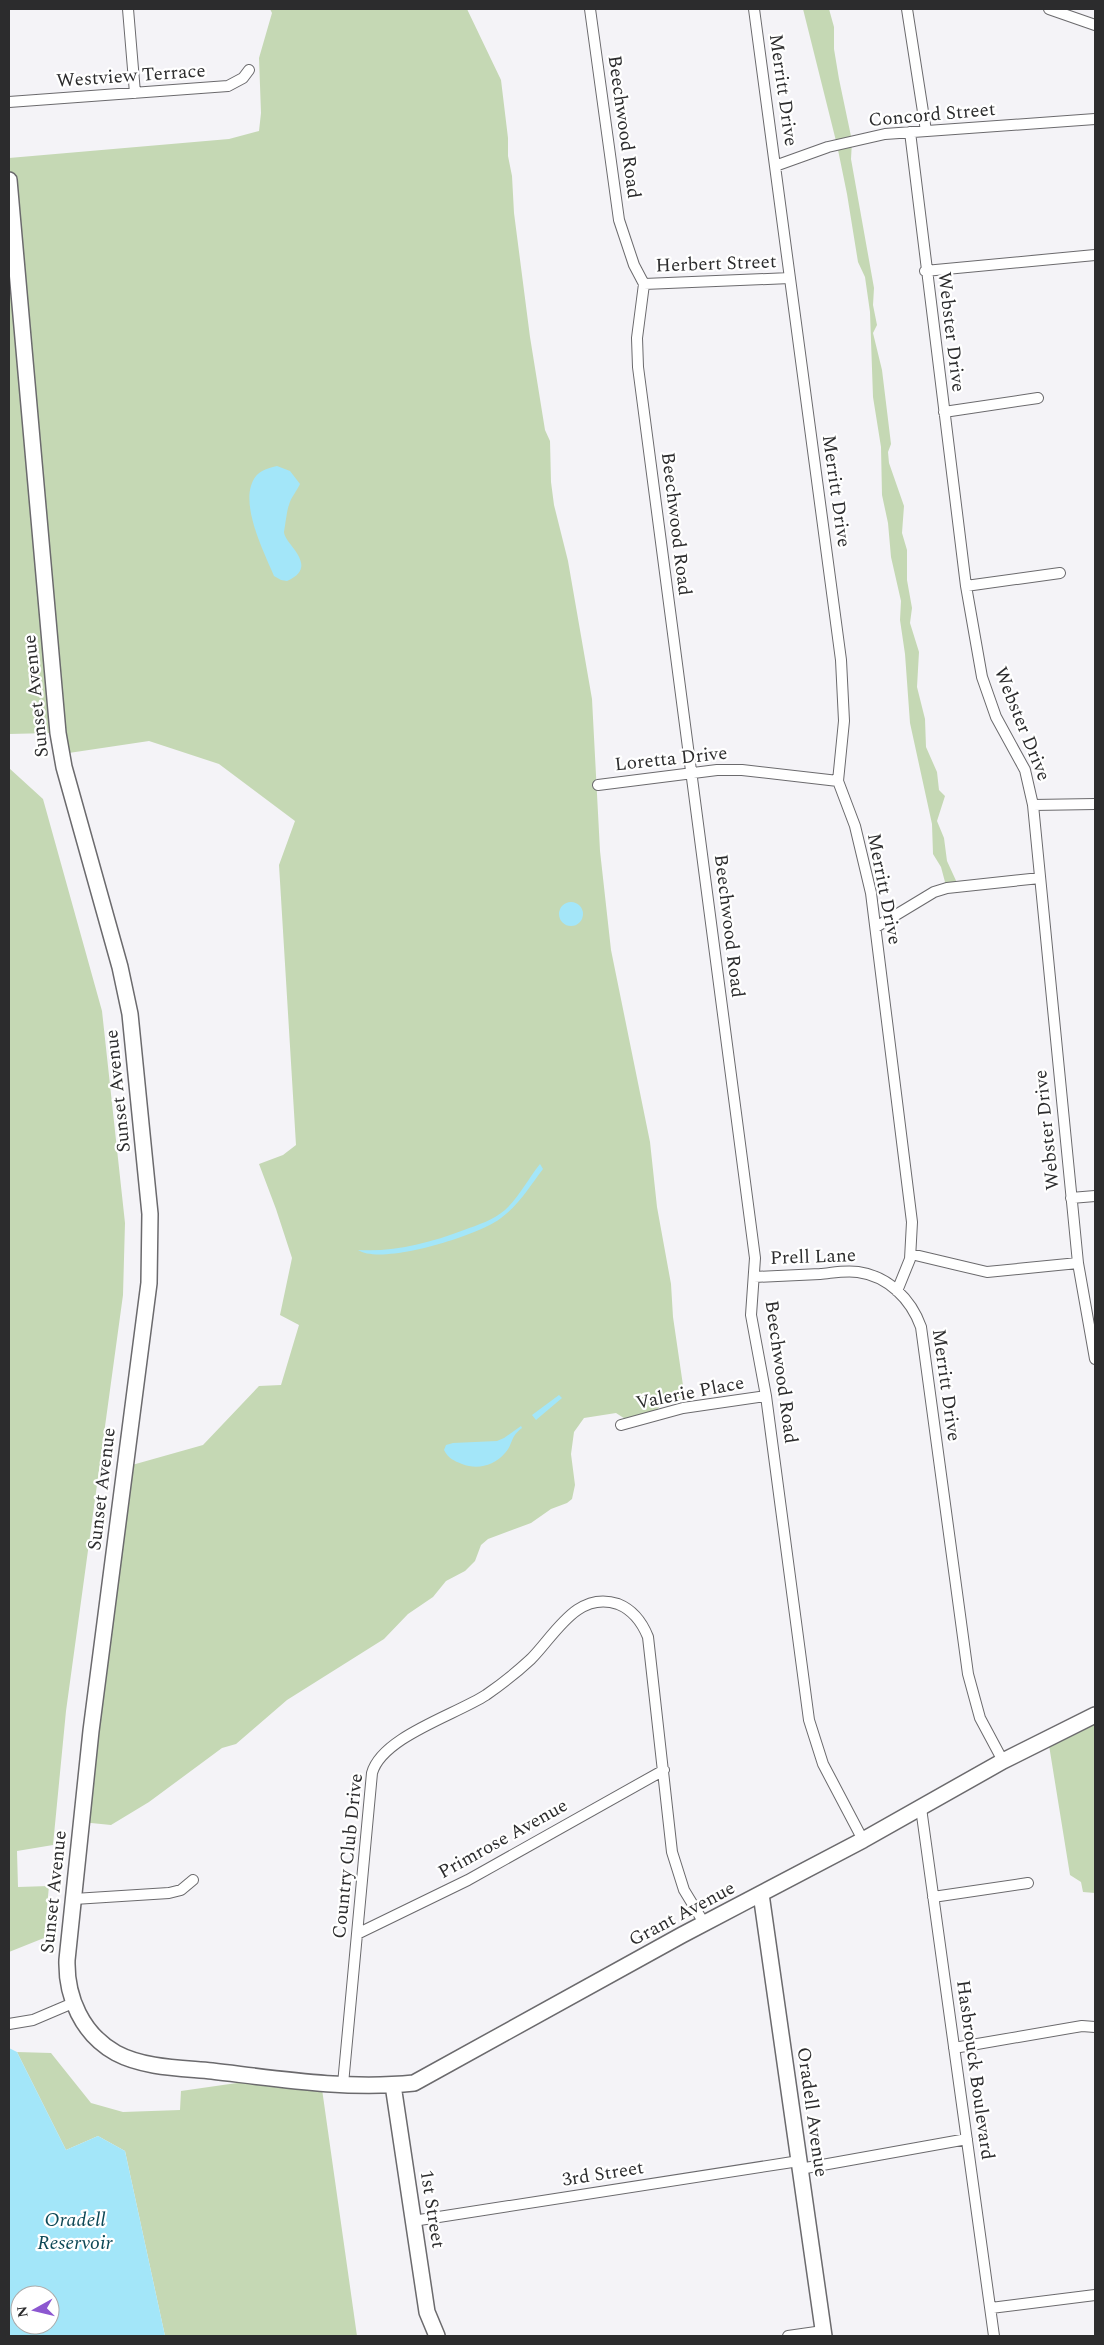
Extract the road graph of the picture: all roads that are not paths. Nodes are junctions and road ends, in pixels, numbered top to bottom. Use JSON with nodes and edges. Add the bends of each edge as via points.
{"nodes":[{"id":1,"x":128,"y":9,"type":"edge"},
{"id":2,"x":590,"y":9,"type":"edge"},
{"id":3,"x":754,"y":9,"type":"edge"},
{"id":4,"x":907,"y":9,"type":"edge"},
{"id":5,"x":1049,"y":9,"type":"edge"},
{"id":6,"x":1095,"y":25,"type":"edge"},
{"id":7,"x":249,"y":70,"type":"dead end"},
{"id":8,"x":135,"y":93,"type":"junction"},
{"id":9,"x":9,"y":102,"type":"edge"},
{"id":10,"x":1095,"y":119,"type":"edge"},
{"id":11,"x":926,"y":131,"type":"junction"},
{"id":12,"x":910,"y":132,"type":"junction"},
{"id":13,"x":775,"y":166,"type":"junction"},
{"id":14,"x":9,"y":180,"type":"edge"},
{"id":15,"x":1095,"y":255,"type":"edge"},
{"id":16,"x":925,"y":270,"type":"junction"},
{"id":17,"x":790,"y":278,"type":"junction"},
{"id":18,"x":644,"y":284,"type":"junction"},
{"id":19,"x":1038,"y":398,"type":"dead end"},
{"id":20,"x":944,"y":412,"type":"junction"},
{"id":21,"x":1060,"y":573,"type":"dead end"},
{"id":22,"x":966,"y":586,"type":"junction"},
{"id":23,"x":691,"y":772,"type":"junction"},
{"id":24,"x":838,"y":781,"type":"junction"},
{"id":25,"x":598,"y":785,"type":"dead end"},
{"id":26,"x":1095,"y":804,"type":"edge"},
{"id":27,"x":1033,"y":806,"type":"junction"},
{"id":28,"x":1040,"y":878,"type":"junction"},
{"id":29,"x":876,"y":927,"type":"junction"},
{"id":30,"x":1095,"y":1196,"type":"edge"},
{"id":31,"x":1071,"y":1198,"type":"junction"},
{"id":32,"x":911,"y":1254,"type":"junction"},
{"id":33,"x":1078,"y":1263,"type":"junction"},
{"id":34,"x":754,"y":1277,"type":"junction"},
{"id":35,"x":897,"y":1291,"type":"junction"},
{"id":36,"x":1095,"y":1359,"type":"edge"},
{"id":37,"x":766,"y":1396,"type":"junction"},
{"id":38,"x":621,"y":1425,"type":"dead end"},
{"id":39,"x":1095,"y":1715,"type":"edge"},
{"id":40,"x":1003,"y":1761,"type":"junction"},
{"id":41,"x":664,"y":1770,"type":"junction"},
{"id":42,"x":921,"y":1808,"type":"junction"},
{"id":43,"x":863,"y":1840,"type":"junction"},
{"id":44,"x":193,"y":1880,"type":"dead end"},
{"id":45,"x":1028,"y":1883,"type":"dead end"},
{"id":46,"x":761,"y":1894,"type":"junction"},
{"id":47,"x":933,"y":1897,"type":"junction"},
{"id":48,"x":74,"y":1899,"type":"junction"},
{"id":49,"x":704,"y":1924,"type":"junction"},
{"id":50,"x":357,"y":1934,"type":"junction"},
{"id":51,"x":73,"y":2003,"type":"junction"},
{"id":52,"x":9,"y":2024,"type":"edge"},
{"id":53,"x":1095,"y":2027,"type":"edge"},
{"id":54,"x":954,"y":2048,"type":"junction"},
{"id":55,"x":272,"y":2078,"type":"joint"},
{"id":56,"x":342,"y":2084,"type":"junction"},
{"id":57,"x":393,"y":2085,"type":"junction"},
{"id":58,"x":967,"y":2139,"type":"junction"},
{"id":59,"x":800,"y":2165,"type":"junction"},
{"id":60,"x":413,"y":2221,"type":"junction"},
{"id":61,"x":1095,"y":2295,"type":"edge"},
{"id":62,"x":990,"y":2308,"type":"junction"},
{"id":63,"x":824,"y":2334,"type":"edge"},
{"id":64,"x":436,"y":2336,"type":"edge"},
{"id":65,"x":788,"y":2336,"type":"edge"},
{"id":66,"x":994,"y":2336,"type":"edge"}],
"edges":[{"from":1,"to":8,"type":"street"},
{"from":2,"to":18,"type":"street","name":"Beechwood Road","via":[[619,220],[627,249]]},
{"from":3,"to":13,"type":"street","name":"Merritt Drive"},
{"from":4,"to":11,"type":"street"},
{"from":5,"to":6,"type":"street"},
{"from":7,"to":8,"type":"street","name":"Westview Terrace","via":[[243,78],[228,86]]},
{"from":8,"to":9,"type":"street","name":"Westview Terrace"},
{"from":10,"to":11,"type":"street","name":"Concord Street"},
{"from":11,"to":12,"type":"street","name":"Concord Street"},
{"from":12,"to":13,"type":"street","name":"Concord Street","via":[[859,139]]},
{"from":12,"to":16,"type":"street","name":"Webster Drive"},
{"from":13,"to":17,"type":"street","name":"Merritt Drive"},
{"from":14,"to":48,"type":"street","name":"Sunset Avenue","via":[[59,737],[64,767],[127,994],[150,1214],[149,1282],[91,1731]]},
{"from":15,"to":16,"type":"street"},
{"from":16,"to":20,"type":"street","name":"Webster Drive"},
{"from":17,"to":18,"type":"street","name":"Herbert Street"},
{"from":17,"to":24,"type":"street","name":"Merritt Drive","via":[[841,660],[844,721]]},
{"from":18,"to":23,"type":"street","name":"Beechwood Road","via":[[637,338],[638,367]]},
{"from":19,"to":20,"type":"street"},
{"from":20,"to":22,"type":"street","name":"Webster Drive"},
{"from":21,"to":22,"type":"street"},
{"from":22,"to":27,"type":"street","name":"Webster Drive","via":[[986,690],[996,717],[1025,770]]},
{"from":23,"to":24,"type":"street","name":"Loretta Drive","via":[[742,770]]},
{"from":23,"to":25,"type":"street","name":"Loretta Drive"},
{"from":23,"to":34,"type":"street","name":"Beechwood Road","via":[[755,1258]]},
{"from":24,"to":29,"type":"street","name":"Merritt Drive","via":[[864,859]]},
{"from":26,"to":27,"type":"street"},
{"from":27,"to":28,"type":"street","name":"Webster Drive"},
{"from":28,"to":29,"type":"street","via":[[942,889]]},
{"from":28,"to":31,"type":"street","name":"Webster Drive"},
{"from":29,"to":32,"type":"street","name":"Merritt Drive","via":[[912,1222]]},
{"from":30,"to":31,"type":"street"},
{"from":31,"to":33,"type":"street","name":"Webster Drive"},
{"from":32,"to":33,"type":"street","via":[[987,1272]]},
{"from":32,"to":35,"type":"street","name":"Merritt Drive"},
{"from":33,"to":36,"type":"street","name":"Webster Drive"},
{"from":34,"to":35,"type":"street","name":"Prell Lane","via":[[856,1271],[882,1280]]},
{"from":34,"to":37,"type":"street","name":"Beechwood Road","via":[[751,1315]]},
{"from":35,"to":40,"type":"street","name":"Merritt Drive","via":[[909,1303],[921,1327],[968,1674],[980,1718]]},
{"from":37,"to":38,"type":"street","name":"Valerie Place","via":[[683,1408]]},
{"from":37,"to":43,"type":"street","name":"Beechwood Road","via":[[809,1720],[823,1764]]},
{"from":39,"to":40,"type":"street","name":"Grant Avenue"},
{"from":40,"to":42,"type":"street","name":"Grant Avenue"},
{"from":41,"to":49,"type":"street","name":"Country Club Drive","via":[[672,1852],[688,1898]]},
{"from":41,"to":50,"type":"street","name":"Primrose Avenue","via":[[468,1880]]},
{"from":41,"to":50,"type":"street","name":"Country Club Drive","via":[[648,1637],[644,1627],[631,1612],[612,1602],[581,1606],[511,1676],[473,1702],[392,1745],[378,1760],[372,1773]]},
{"from":42,"to":43,"type":"street","name":"Grant Avenue"},
{"from":42,"to":47,"type":"street","name":"Hasbrouck Boulevard"},
{"from":43,"to":46,"type":"street","name":"Grant Avenue"},
{"from":44,"to":48,"type":"street","via":[[181,1890],[168,1894]]},
{"from":45,"to":47,"type":"street"},
{"from":46,"to":49,"type":"street","name":"Grant Avenue"},
{"from":46,"to":59,"type":"street","name":"Oradell Avenue"},
{"from":47,"to":54,"type":"street","name":"Hasbrouck Boulevard"},
{"from":48,"to":51,"type":"street","name":"Sunset Avenue","via":[[67,1974]]},
{"from":49,"to":57,"type":"street","name":"Grant Avenue","via":[[414,2083]]},
{"from":50,"to":56,"type":"street","name":"Country Club Drive"},
{"from":51,"to":52,"type":"street","via":[[33,2020]]},
{"from":51,"to":55,"type":"street","name":"Sunset Avenue","via":[[94,2035],[116,2053],[131,2060]]},
{"from":53,"to":54,"type":"street","via":[[1082,2026]]},
{"from":54,"to":58,"type":"street","name":"Hasbrouck Boulevard"},
{"from":55,"to":56,"type":"street","name":"Grant Avenue"},
{"from":56,"to":57,"type":"street","name":"Grant Avenue"},
{"from":57,"to":60,"type":"street","name":"1st Street"},
{"from":58,"to":59,"type":"street","name":"3rd Street"},
{"from":58,"to":62,"type":"street","name":"Hasbrouck Boulevard"},
{"from":59,"to":60,"type":"street","name":"3rd Street"},
{"from":59,"to":63,"type":"street","name":"Oradell Avenue"},
{"from":60,"to":64,"type":"street","name":"1st Street","via":[[427,2312]]},
{"from":61,"to":62,"type":"street"},
{"from":62,"to":66,"type":"street","name":"Hasbrouck Boulevard"},
{"from":63,"to":65,"type":"street"}]}
